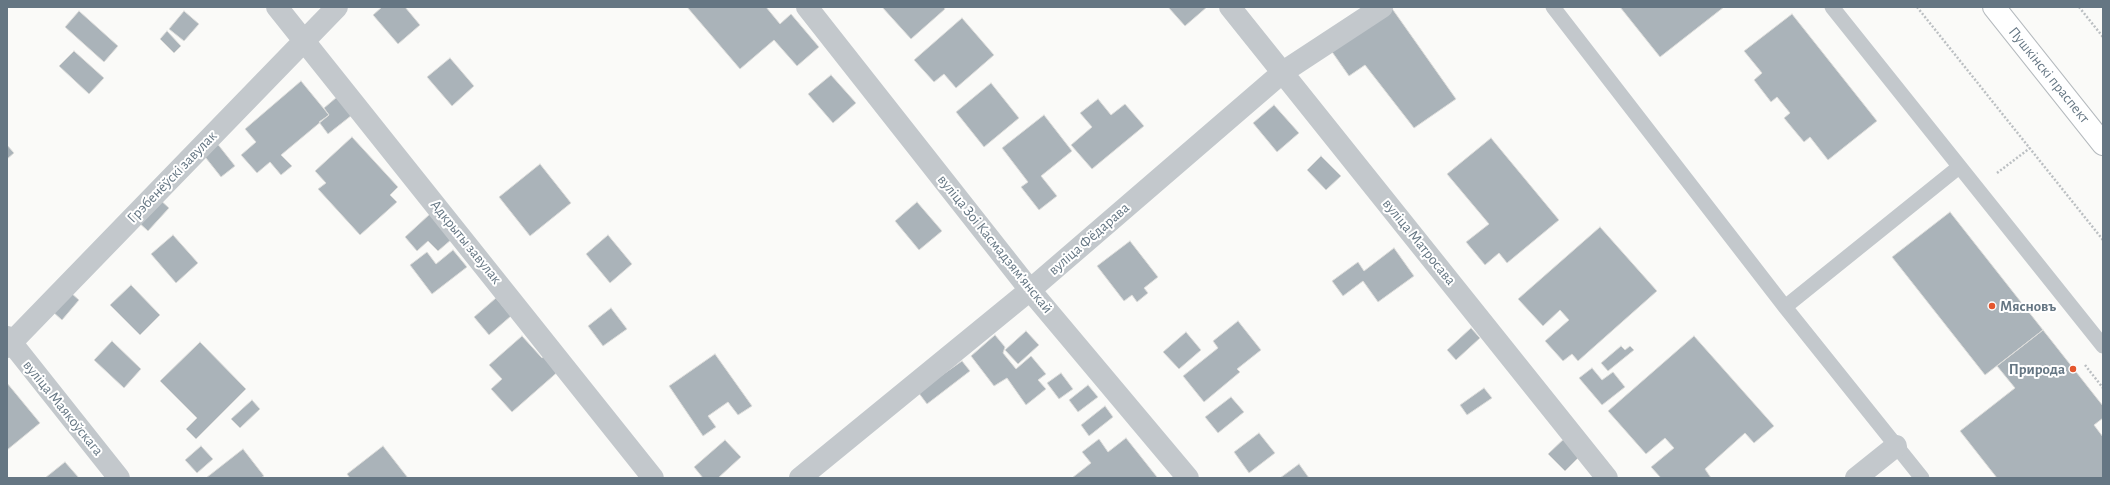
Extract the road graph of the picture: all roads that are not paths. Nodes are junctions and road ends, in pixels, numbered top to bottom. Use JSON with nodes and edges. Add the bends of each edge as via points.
{"nodes":[{"id":1,"x":277,"y":7,"type":"edge"},
{"id":2,"x":337,"y":7,"type":"edge"},
{"id":3,"x":807,"y":7,"type":"edge"},
{"id":4,"x":1230,"y":7,"type":"edge"},
{"id":5,"x":1382,"y":7,"type":"edge"},
{"id":6,"x":1553,"y":7,"type":"edge"},
{"id":7,"x":1832,"y":7,"type":"edge"},
{"id":8,"x":1994,"y":7,"type":"edge"},
{"id":9,"x":305,"y":40,"type":"junction"},
{"id":10,"x":1283,"y":72,"type":"junction"},
{"id":11,"x":2103,"y":144,"type":"edge"},
{"id":12,"x":1959,"y":167,"type":"junction"},
{"id":13,"x":1030,"y":290,"type":"junction"},
{"id":14,"x":1785,"y":308,"type":"junction"},
{"id":15,"x":8,"y":342,"type":"edge"},
{"id":16,"x":2103,"y":346,"type":"edge"},
{"id":17,"x":1896,"y":446,"type":"junction"},
{"id":18,"x":119,"y":478,"type":"edge"},
{"id":19,"x":653,"y":478,"type":"edge"},
{"id":20,"x":800,"y":478,"type":"edge"},
{"id":21,"x":1188,"y":478,"type":"edge"},
{"id":22,"x":1607,"y":478,"type":"edge"},
{"id":23,"x":1856,"y":478,"type":"edge"},
{"id":24,"x":1922,"y":478,"type":"edge"}],
"edges":[{"from":1,"to":9,"type":"street","name":"Адкрыты завулак"},
{"from":2,"to":9,"type":"street","name":"Грэбенёўскі завулак"},
{"from":3,"to":13,"type":"street","name":"вуліца Зоі Касмадзямʼянскай"},
{"from":4,"to":10,"type":"street","name":"вуліца Матросава"},
{"from":5,"to":10,"type":"street","name":"вуліца Фёдарава"},
{"from":6,"to":14,"type":"lane"},
{"from":7,"to":12,"type":"lane"},
{"from":8,"to":11,"type":"main road","name":"Пушкінскі праспект"},
{"from":9,"to":15,"type":"street","name":"Грэбенёўскі завулак"},
{"from":9,"to":19,"type":"street","name":"Адкрыты завулак"},
{"from":10,"to":13,"type":"street","name":"вуліца Фёдарава"},
{"from":10,"to":22,"type":"street","name":"вуліца Матросава"},
{"from":12,"to":14,"type":"lane"},
{"from":12,"to":16,"type":"lane"},
{"from":13,"to":20,"type":"street","name":"вуліца Фёдарава"},
{"from":13,"to":21,"type":"street","name":"вуліца Зоі Касмадзямʼянскай"},
{"from":14,"to":17,"type":"lane"},
{"from":15,"to":18,"type":"street","name":"вуліца Маякоўскага"},
{"from":17,"to":23,"type":"street"},
{"from":17,"to":24,"type":"lane"}]}
